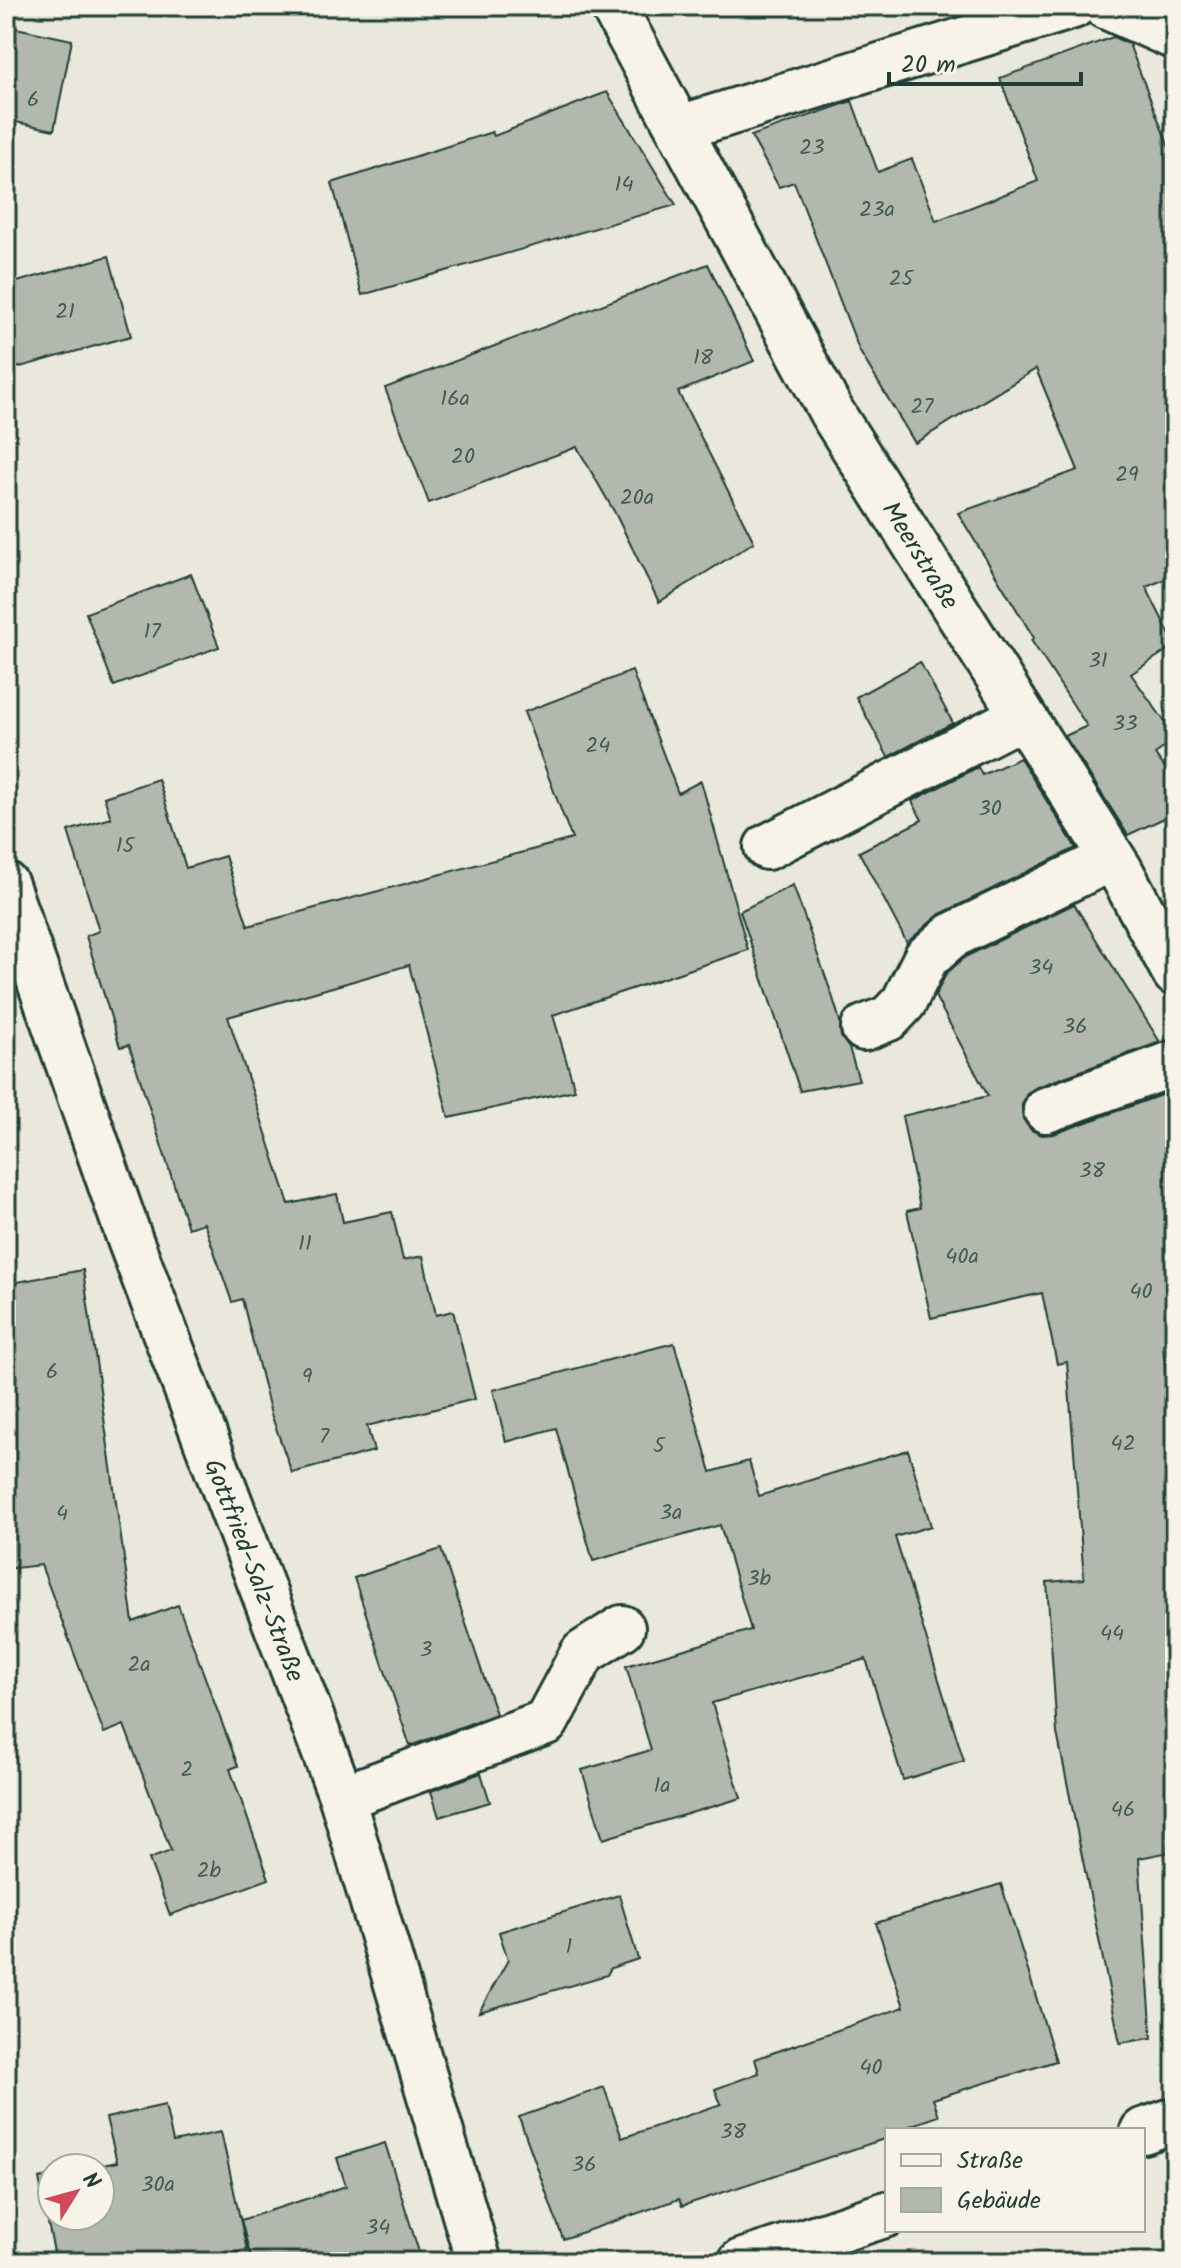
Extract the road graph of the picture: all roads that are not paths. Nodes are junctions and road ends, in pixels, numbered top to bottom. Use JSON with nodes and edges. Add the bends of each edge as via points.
{"nodes":[{"id":1,"x":613,"y":6,"type":"edge"},
{"id":2,"x":1073,"y":6,"type":"edge"},
{"id":3,"x":1105,"y":6,"type":"edge"},
{"id":4,"x":1175,"y":37,"type":"edge"},
{"id":5,"x":680,"y":128,"type":"junction"},
{"id":6,"x":1022,"y":716,"type":"junction"},
{"id":7,"x":767,"y":847,"type":"dead end"},
{"id":8,"x":1112,"y":858,"type":"junction"},
{"id":9,"x":6,"y":885,"type":"edge"},
{"id":10,"x":1175,"y":973,"type":"edge"},
{"id":11,"x":864,"y":1028,"type":"dead end"},
{"id":12,"x":1175,"y":1063,"type":"edge"},
{"id":13,"x":1046,"y":1110,"type":"dead end"},
{"id":14,"x":622,"y":1628,"type":"dead end"},
{"id":15,"x":342,"y":1798,"type":"junction"},
{"id":16,"x":1175,"y":2120,"type":"edge"},
{"id":17,"x":1145,"y":2130,"type":"edge"},
{"id":18,"x":885,"y":2215,"type":"edge"},
{"id":19,"x":479,"y":2262,"type":"edge"},
{"id":20,"x":741,"y":2262,"type":"edge"}],
"edges":[{"from":1,"to":5,"type":"street","name":"Meerstraße"},
{"from":2,"to":5,"type":"street"},
{"from":3,"to":4,"type":"street"},
{"from":5,"to":6,"type":"street","name":"Meerstraße","via":[[832,413]]},
{"from":6,"to":7,"type":"street"},
{"from":6,"to":8,"type":"street","name":"Meerstraße"},
{"from":8,"to":10,"type":"street","name":"Meerstraße"},
{"from":8,"to":11,"type":"street","via":[[951,936],[926,958],[904,1002],[889,1018]]},
{"from":9,"to":15,"type":"street","name":"Gottfried-Salz-Straße","via":[[130,1240]]},
{"from":12,"to":13,"type":"street"},
{"from":14,"to":15,"type":"street","via":[[583,1653],[546,1722]]},
{"from":15,"to":19,"type":"street","name":"Gottfried-Salz-Straße"},
{"from":16,"to":17,"type":"street"},
{"from":18,"to":20,"type":"street"}]}
